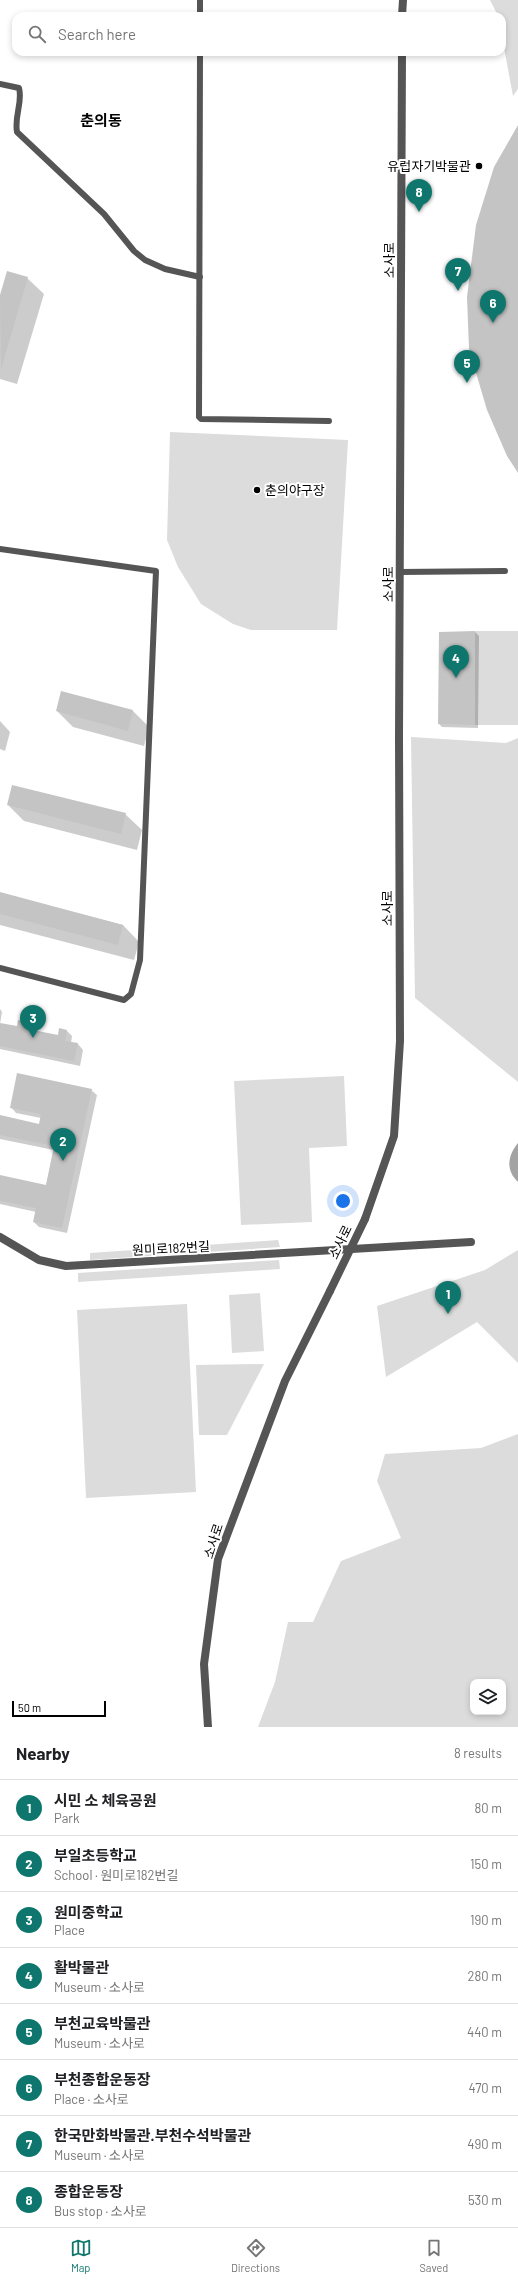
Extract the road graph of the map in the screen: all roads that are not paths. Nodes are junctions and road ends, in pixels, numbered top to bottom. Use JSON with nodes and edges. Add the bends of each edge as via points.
{"nodes":[{"id":1,"x":200,"y":0,"type":"edge"},
{"id":2,"x":402,"y":0,"type":"edge"},
{"id":3,"x":200,"y":12,"type":"edge"},
{"id":4,"x":402,"y":12,"type":"edge"},
{"id":5,"x":200,"y":56,"type":"edge"},
{"id":6,"x":402,"y":56,"type":"edge"},
{"id":7,"x":0,"y":84,"type":"edge"},
{"id":8,"x":200,"y":277,"type":"junction"},
{"id":9,"x":329,"y":421,"type":"dead end"},
{"id":10,"x":0,"y":549,"type":"edge"},
{"id":11,"x":505,"y":571,"type":"dead end"},
{"id":12,"x":400,"y":572,"type":"junction"},
{"id":13,"x":0,"y":968,"type":"edge"},
{"id":14,"x":0,"y":1237,"type":"edge"},
{"id":15,"x":471,"y":1242,"type":"dead end"},
{"id":16,"x":208,"y":1727,"type":"edge"}],
"edges":[{"from":1,"to":3,"type":"lane"},
{"from":2,"to":4,"type":"street"},
{"from":5,"to":8,"type":"lane"},
{"from":6,"to":12,"type":"street","name":"소사로"},
{"from":7,"to":8,"type":"lane","via":[[19,88],[21,95],[15,121],[17,132],[104,214],[134,251],[165,270]]},
{"from":8,"to":9,"type":"lane","via":[[199,417]]},
{"from":10,"to":13,"type":"lane","via":[[156,571],[140,960],[131,994],[124,1000]]},
{"from":11,"to":12,"type":"lane"},
{"from":12,"to":16,"type":"street","name":"소사로","bridge":true,"via":[[400,1041],[394,1136],[365,1219],[285,1381],[218,1559],[204,1664]]},
{"from":14,"to":15,"type":"street","name":"원미로182번길","via":[[39,1260],[66,1266]]}]}
